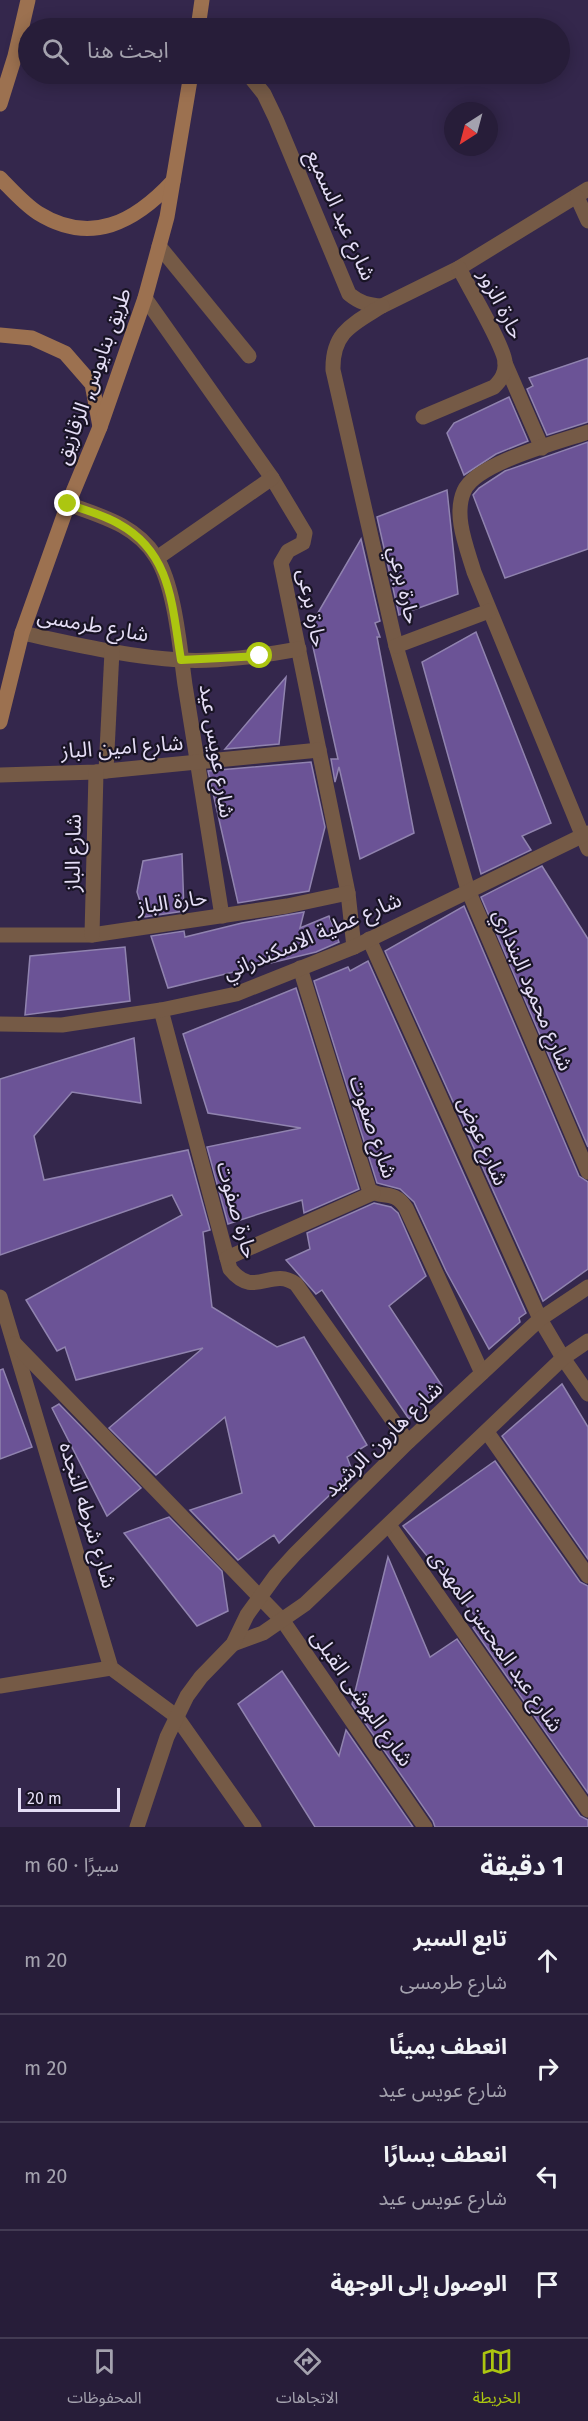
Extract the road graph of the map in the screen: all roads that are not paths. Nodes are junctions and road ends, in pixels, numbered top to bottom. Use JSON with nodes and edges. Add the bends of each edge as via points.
{"nodes":[{"id":1,"x":28,"y":0,"type":"edge"},
{"id":2,"x":202,"y":0,"type":"edge"},
{"id":3,"x":24,"y":18,"type":"edge"},
{"id":4,"x":199,"y":18,"type":"edge"},
{"id":5,"x":18,"y":43,"type":"edge"},
{"id":6,"x":189,"y":84,"type":"edge"},
{"id":7,"x":256,"y":84,"type":"edge"},
{"id":8,"x":0,"y":104,"type":"edge"},
{"id":9,"x":0,"y":178,"type":"edge"},
{"id":10,"x":173,"y":181,"type":"junction"},
{"id":11,"x":583,"y":193,"type":"edge"},
{"id":12,"x":588,"y":221,"type":"edge"},
{"id":13,"x":159,"y":246,"type":"junction"},
{"id":14,"x":459,"y":268,"type":"junction"},
{"id":15,"x":145,"y":298,"type":"junction"},
{"id":16,"x":381,"y":306,"type":"junction"},
{"id":17,"x":0,"y":335,"type":"edge"},
{"id":18,"x":249,"y":356,"type":"dead end"},
{"id":19,"x":506,"y":363,"type":"junction"},
{"id":20,"x":423,"y":417,"type":"dead end"},
{"id":21,"x":100,"y":427,"type":"junction"},
{"id":22,"x":588,"y":432,"type":"edge"},
{"id":23,"x":542,"y":448,"type":"junction"},
{"id":24,"x":272,"y":478,"type":"junction"},
{"id":25,"x":68,"y":504,"type":"junction"},
{"id":26,"x":157,"y":558,"type":"junction"},
{"id":27,"x":489,"y":611,"type":"junction"},
{"id":28,"x":22,"y":633,"type":"junction"},
{"id":29,"x":396,"y":646,"type":"junction"},
{"id":30,"x":299,"y":649,"type":"junction"},
{"id":31,"x":112,"y":651,"type":"junction"},
{"id":32,"x":181,"y":660,"type":"junction"},
{"id":33,"x":0,"y":722,"type":"edge"},
{"id":34,"x":319,"y":750,"type":"junction"},
{"id":35,"x":197,"y":763,"type":"junction"},
{"id":36,"x":101,"y":772,"type":"junction"},
{"id":37,"x":0,"y":775,"type":"edge"},
{"id":38,"x":586,"y":839,"type":"edge"},
{"id":39,"x":468,"y":890,"type":"junction"},
{"id":40,"x":348,"y":893,"type":"junction"},
{"id":41,"x":222,"y":916,"type":"junction"},
{"id":42,"x":0,"y":935,"type":"edge"},
{"id":43,"x":93,"y":935,"type":"junction"},
{"id":44,"x":369,"y":939,"type":"junction"},
{"id":45,"x":354,"y":947,"type":"junction"},
{"id":46,"x":300,"y":968,"type":"junction"},
{"id":47,"x":160,"y":1010,"type":"junction"},
{"id":48,"x":0,"y":1024,"type":"edge"},
{"id":49,"x":588,"y":1172,"type":"edge"},
{"id":50,"x":373,"y":1193,"type":"junction"},
{"id":51,"x":227,"y":1258,"type":"junction"},
{"id":52,"x":588,"y":1287,"type":"edge"},
{"id":53,"x":0,"y":1297,"type":"edge"},
{"id":54,"x":540,"y":1319,"type":"junction"},
{"id":55,"x":588,"y":1341,"type":"edge"},
{"id":56,"x":15,"y":1344,"type":"junction"},
{"id":57,"x":563,"y":1358,"type":"junction"},
{"id":58,"x":482,"y":1373,"type":"junction"},
{"id":59,"x":588,"y":1394,"type":"edge"},
{"id":60,"x":487,"y":1432,"type":"junction"},
{"id":61,"x":408,"y":1442,"type":"junction"},
{"id":62,"x":390,"y":1525,"type":"junction"},
{"id":63,"x":588,"y":1576,"type":"edge"},
{"id":64,"x":260,"y":1596,"type":"junction"},
{"id":65,"x":283,"y":1621,"type":"junction"},
{"id":66,"x":233,"y":1644,"type":"junction"},
{"id":67,"x":111,"y":1668,"type":"junction"},
{"id":68,"x":0,"y":1686,"type":"edge"},
{"id":69,"x":176,"y":1716,"type":"junction"},
{"id":70,"x":588,"y":1810,"type":"edge"},
{"id":71,"x":137,"y":1827,"type":"edge"},
{"id":72,"x":254,"y":1827,"type":"edge"},
{"id":73,"x":425,"y":1827,"type":"edge"}],
"edges":[{"from":1,"to":3,"type":"main road"},
{"from":2,"to":4,"type":"main road"},
{"from":5,"to":8,"type":"main road"},
{"from":6,"to":10,"type":"main road","name":"طريق بنايوس, الزقازيق"},
{"from":7,"to":16,"type":"street","name":"شارع عبد السميع","via":[[276,119],[349,294],[370,306]]},
{"from":9,"to":10,"type":"main road","via":[[37,212],[64,225],[97,229],[132,217]]},
{"from":10,"to":13,"type":"main road","name":"طريق بنايوس, الزقازيق"},
{"from":11,"to":12,"type":"street"},
{"from":11,"to":14,"type":"street","name":"شارع عبد السميع"},
{"from":13,"to":15,"type":"main road","name":"طريق بنايوس, الزقازيق"},
{"from":13,"to":18,"type":"street"},
{"from":14,"to":16,"type":"street","name":"شارع عبد السميع"},
{"from":14,"to":19,"type":"street","name":"حارة الزور"},
{"from":15,"to":21,"type":"main road","name":"طريق بنايوس, الزقازيق"},
{"from":15,"to":24,"type":"street","name":"حارة برعى"},
{"from":16,"to":29,"type":"street","name":"حارة برعي","via":[[342,333],[333,357],[333,370]]},
{"from":17,"to":21,"type":"main road","via":[[32,338],[65,353],[92,384]]},
{"from":19,"to":20,"type":"street","name":"حارة الزور","via":[[494,387]]},
{"from":19,"to":23,"type":"street"},
{"from":21,"to":25,"type":"main road","name":"طريق بنايوس, الزقازيق"},
{"from":22,"to":23,"type":"street"},
{"from":23,"to":27,"type":"street","via":[[509,458],[477,476],[464,490],[460,512],[463,534]]},
{"from":24,"to":26,"type":"street"},
{"from":24,"to":30,"type":"street","name":"حارة برعى","via":[[305,533],[303,543],[288,551],[281,563]]},
{"from":25,"to":26,"type":"street","name":"شارع عويس عيد","via":[[132,531]]},
{"from":25,"to":28,"type":"main road","name":"طريق بنايوس, الزقازيق"},
{"from":26,"to":32,"type":"street","name":"شارع عويس عيد","via":[[170,593]]},
{"from":27,"to":29,"type":"street"},
{"from":27,"to":38,"type":"street"},
{"from":28,"to":31,"type":"street","name":"شارع طرمسى"},
{"from":28,"to":33,"type":"main road","name":"طريق بنايوس, الزقازيق"},
{"from":29,"to":39,"type":"street","name":"حارة برعي"},
{"from":30,"to":32,"type":"street","name":"شارع طرمسى","via":[[230,659]]},
{"from":30,"to":34,"type":"street","name":"حارة برعى"},
{"from":31,"to":32,"type":"street","name":"شارع طرمسى"},
{"from":31,"to":36,"type":"street","name":"شارع الباز"},
{"from":32,"to":35,"type":"street","name":"شارع عويس عيد"},
{"from":34,"to":35,"type":"street","name":"شارع امين الباز"},
{"from":34,"to":40,"type":"street","name":"حارة برعى"},
{"from":35,"to":36,"type":"street","name":"شارع امين الباز"},
{"from":35,"to":41,"type":"street","name":"شارع عويس عيد"},
{"from":36,"to":37,"type":"street","name":"شارع امين الباز"},
{"from":36,"to":43,"type":"street","name":"شارع الباز"},
{"from":38,"to":39,"type":"street","name":"شارع عطية الاسكندراني"},
{"from":39,"to":44,"type":"street","name":"شارع عطية الاسكندراني"},
{"from":39,"to":49,"type":"street","name":"شارع محمود البنداري"},
{"from":40,"to":41,"type":"street","name":"حارة الباز"},
{"from":40,"to":45,"type":"street","name":"حارة برعى"},
{"from":41,"to":43,"type":"street","name":"حارة الباز"},
{"from":42,"to":43,"type":"street","name":"حارة الباز"},
{"from":44,"to":45,"type":"street","name":"شارع عطية الاسكندراني"},
{"from":44,"to":54,"type":"street","name":"شارع عوض"},
{"from":45,"to":46,"type":"street","name":"شارع عطية الاسكندراني"},
{"from":46,"to":47,"type":"street","name":"شارع عطية الاسكندراني","via":[[236,994]]},
{"from":46,"to":50,"type":"street","name":"شارع صفوت"},
{"from":47,"to":48,"type":"street","name":"شارع عطية الاسكندراني","via":[[62,1025]]},
{"from":47,"to":51,"type":"street","name":"حارة صفوت"},
{"from":50,"to":51,"type":"street"},
{"from":50,"to":58,"type":"street","name":"شارع صفوت","via":[[395,1196],[406,1208]]},
{"from":51,"to":61,"type":"street","name":"حارة صفوت","via":[[230,1269],[246,1284],[282,1278],[296,1284]]},
{"from":52,"to":54,"type":"street","name":"شارع هارون الرشيد"},
{"from":53,"to":56,"type":"street","name":"شارع شرطه النجده"},
{"from":54,"to":57,"type":"street","name":"شارع عوض"},
{"from":54,"to":58,"type":"street","name":"شارع هارون الرشيد"},
{"from":55,"to":57,"type":"street","name":"شارع هارون الرشيد"},
{"from":56,"to":64,"type":"street","name":"شارع البوشى القبلى"},
{"from":56,"to":67,"type":"street","name":"شارع شرطه النجده"},
{"from":57,"to":59,"type":"street","name":"شارع عوض"},
{"from":57,"to":60,"type":"street","name":"شارع هارون الرشيد"},
{"from":58,"to":61,"type":"street","name":"شارع هارون الرشيد"},
{"from":60,"to":62,"type":"street","name":"شارع هارون الرشيد"},
{"from":60,"to":63,"type":"street"},
{"from":61,"to":64,"type":"street","name":"شارع هارون الرشيد","via":[[295,1554]]},
{"from":62,"to":65,"type":"street","name":"شارع هارون الرشيد"},
{"from":62,"to":70,"type":"street","name":"شارع عبد المحسن المهدى"},
{"from":64,"to":65,"type":"street","name":"شارع البوشى القبلى"},
{"from":64,"to":66,"type":"street","name":"شارع هارون الرشيد"},
{"from":65,"to":66,"type":"street","name":"شارع هارون الرشيد"},
{"from":65,"to":73,"type":"street","name":"شارع البوشى القبلى"},
{"from":66,"to":69,"type":"street","name":"شارع هارون الرشيد","via":[[201,1677]]},
{"from":67,"to":68,"type":"street"},
{"from":67,"to":69,"type":"street"},
{"from":69,"to":71,"type":"street","name":"شارع هارون الرشيد"},
{"from":69,"to":72,"type":"street"}]}
